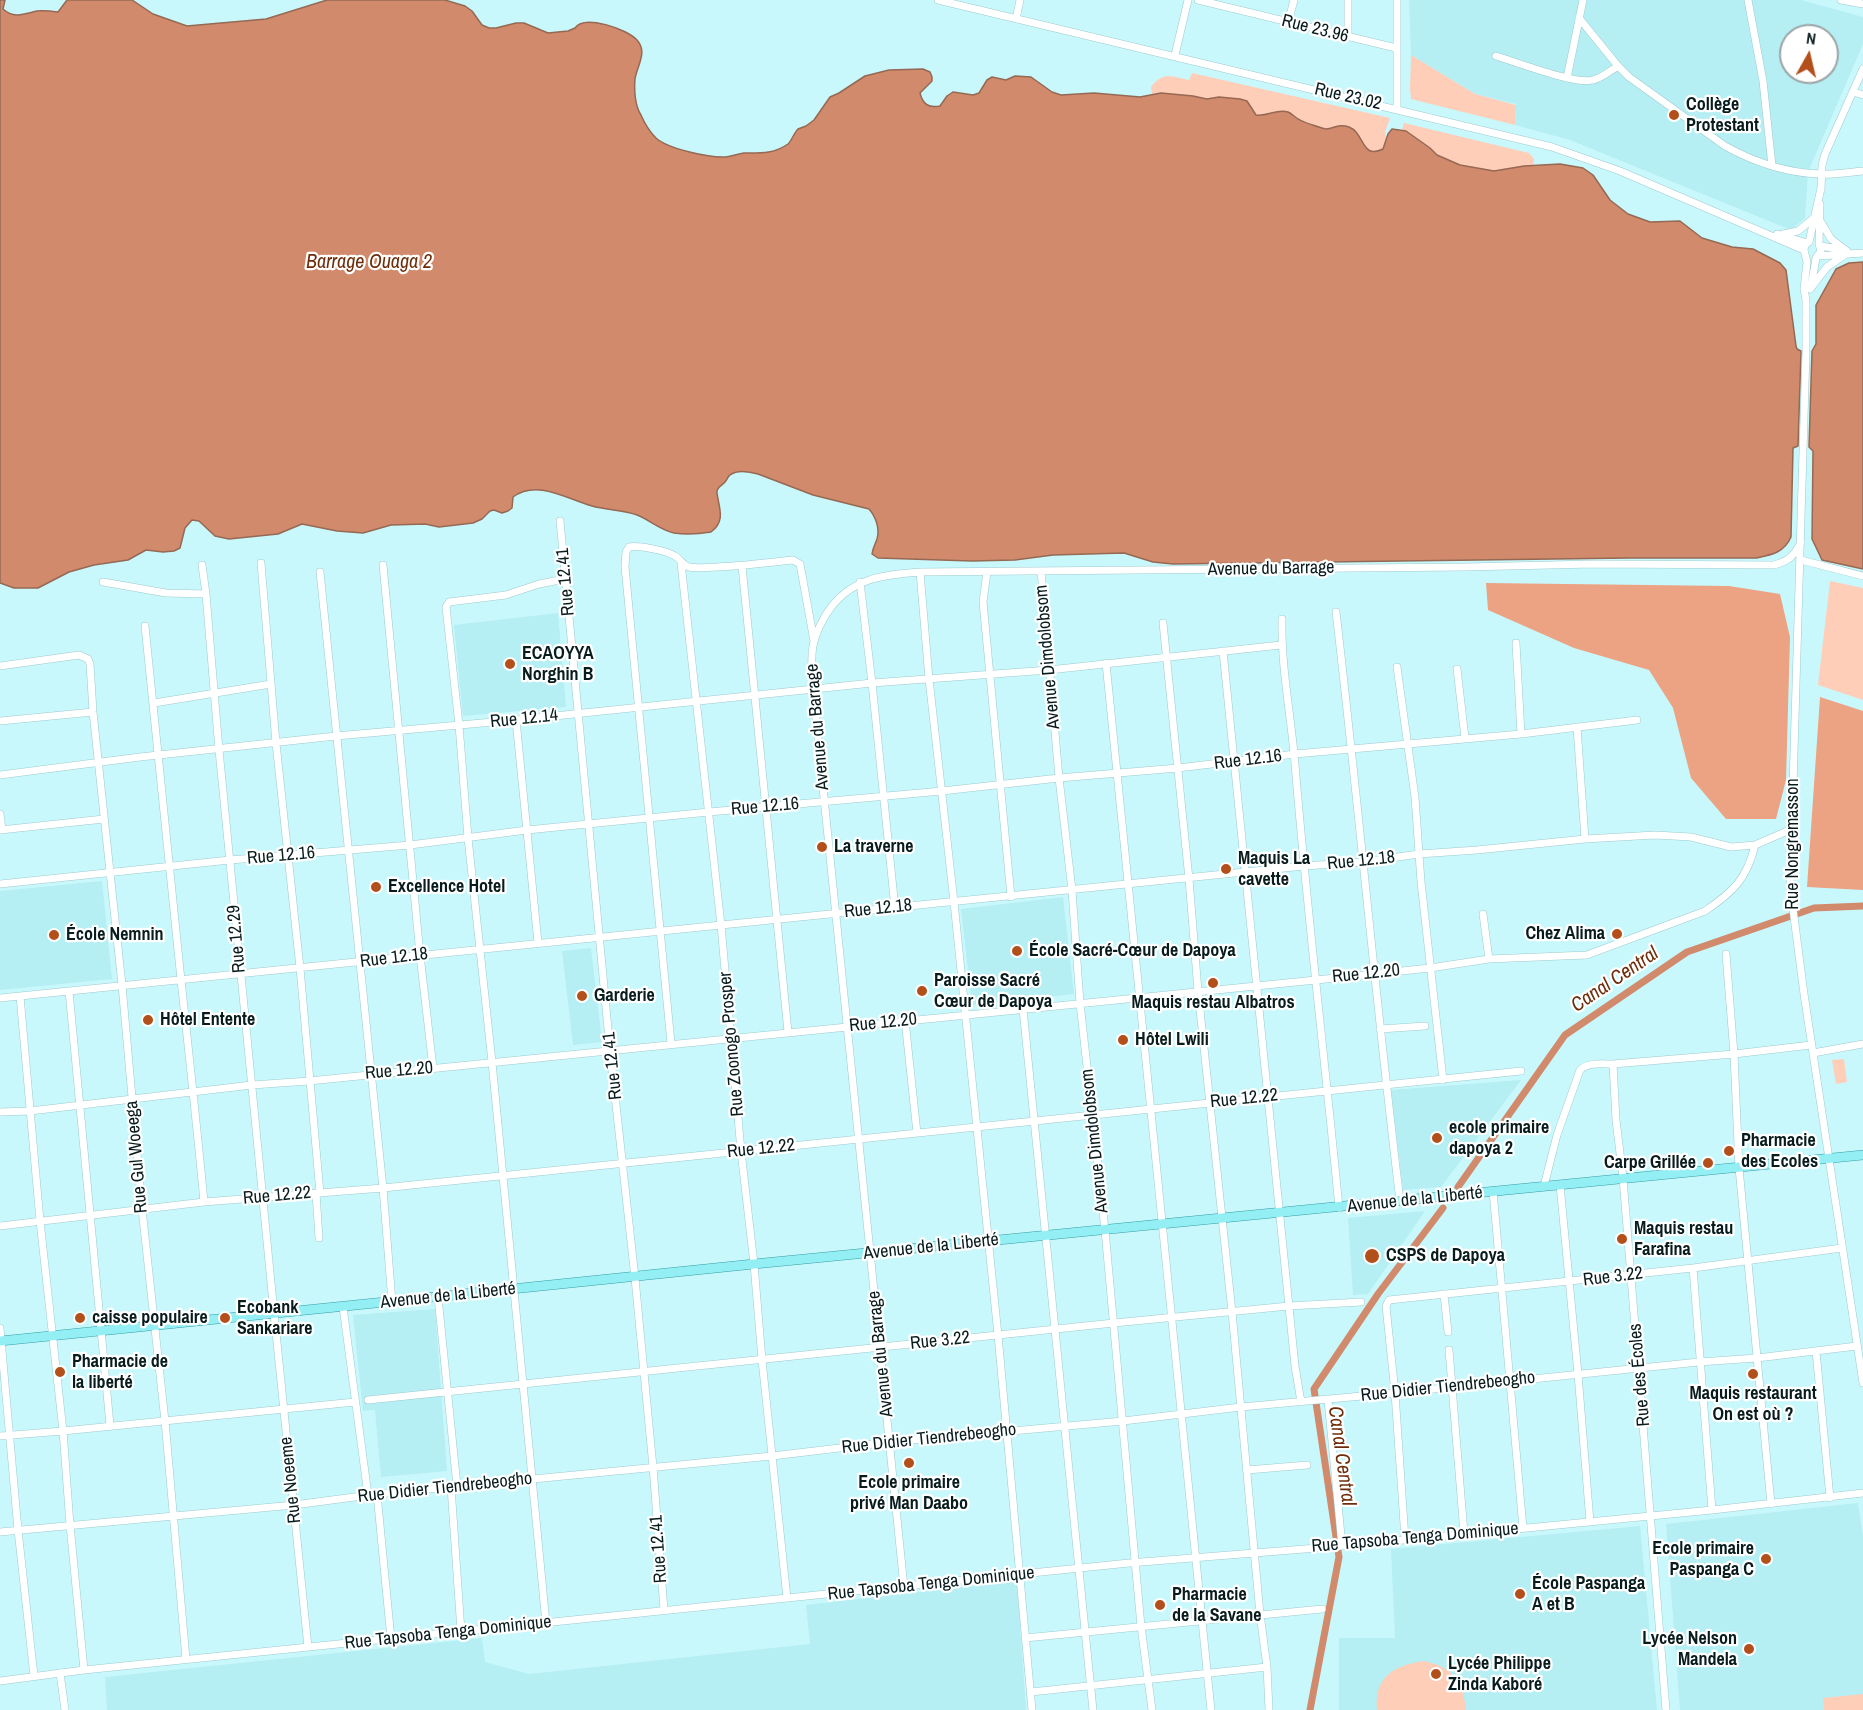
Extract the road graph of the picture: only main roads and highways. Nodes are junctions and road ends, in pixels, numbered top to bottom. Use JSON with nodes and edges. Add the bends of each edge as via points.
{"nodes":[{"id":1,"x":1863,"y":1155,"type":"edge"},
{"id":2,"x":1,"y":1341,"type":"edge"}],
"edges":[{"from":1,"to":2,"type":"main road","name":"Avenue de la Liberté"}]}
